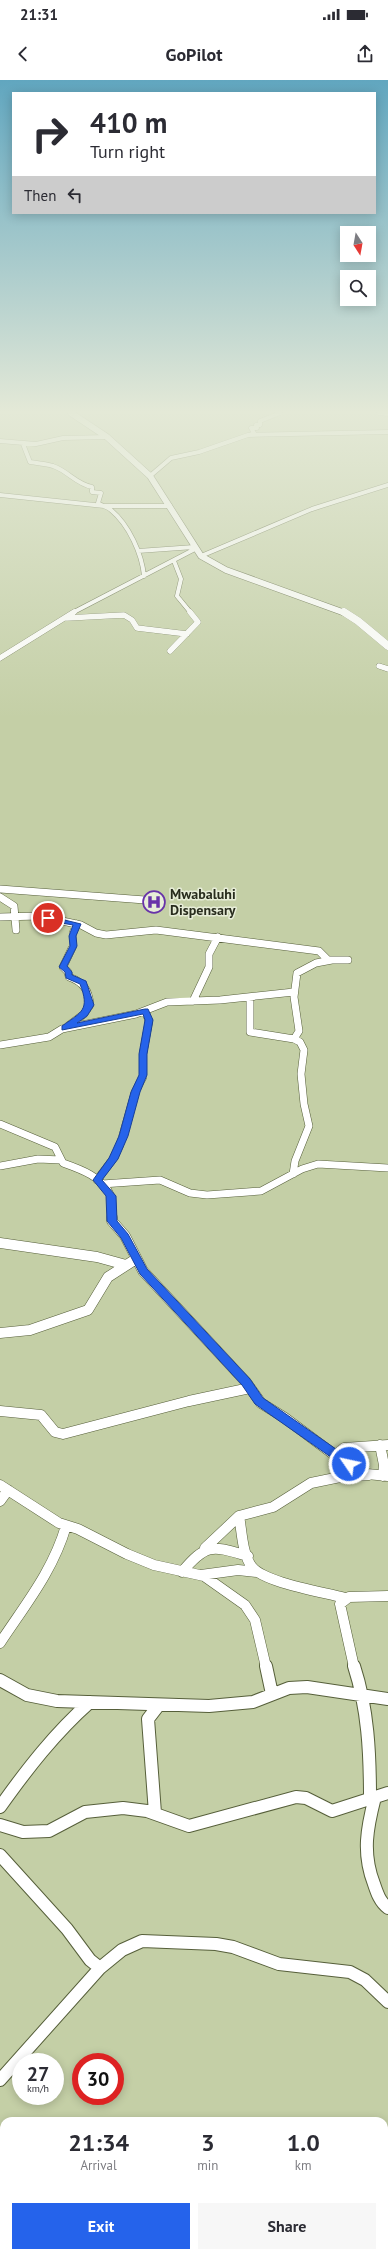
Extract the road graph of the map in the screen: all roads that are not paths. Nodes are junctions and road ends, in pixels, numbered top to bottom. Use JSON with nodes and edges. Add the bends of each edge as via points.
{"nodes":[{"id":1,"x":115,"y":515,"type":"edge"},
{"id":2,"x":175,"y":515,"type":"edge"},
{"id":3,"x":298,"y":515,"type":"edge"},
{"id":4,"x":195,"y":548,"type":"junction"},
{"id":5,"x":138,"y":551,"type":"junction"},
{"id":6,"x":201,"y":556,"type":"junction"},
{"id":7,"x":174,"y":561,"type":"junction"},
{"id":8,"x":144,"y":576,"type":"junction"},
{"id":9,"x":62,"y":618,"type":"junction"},
{"id":10,"x":187,"y":634,"type":"junction"},
{"id":11,"x":388,"y":646,"type":"edge"},
{"id":12,"x":170,"y":651,"type":"dead end"},
{"id":13,"x":0,"y":658,"type":"edge"},
{"id":14,"x":379,"y":666,"type":"dead end"},
{"id":15,"x":388,"y":669,"type":"edge"},
{"id":16,"x":0,"y":889,"type":"edge"},
{"id":17,"x":0,"y":897,"type":"edge"},
{"id":18,"x":145,"y":900,"type":"dead end"},
{"id":19,"x":16,"y":916,"type":"junction"},
{"id":20,"x":0,"y":917,"type":"edge"},
{"id":21,"x":77,"y":924,"type":"junction"},
{"id":22,"x":16,"y":930,"type":"dead end"},
{"id":23,"x":218,"y":937,"type":"junction"},
{"id":24,"x":333,"y":960,"type":"junction"},
{"id":25,"x":348,"y":960,"type":"dead end"},
{"id":26,"x":294,"y":992,"type":"junction"},
{"id":27,"x":250,"y":997,"type":"junction"},
{"id":28,"x":193,"y":1001,"type":"junction"},
{"id":29,"x":145,"y":1011,"type":"junction"},
{"id":30,"x":65,"y":1028,"type":"junction"},
{"id":31,"x":294,"y":1039,"type":"junction"},
{"id":32,"x":0,"y":1045,"type":"edge"},
{"id":33,"x":0,"y":1124,"type":"edge"},
{"id":34,"x":61,"y":1160,"type":"junction"},
{"id":35,"x":0,"y":1166,"type":"edge"},
{"id":36,"x":388,"y":1168,"type":"edge"},
{"id":37,"x":293,"y":1174,"type":"junction"},
{"id":38,"x":100,"y":1182,"type":"junction"},
{"id":39,"x":0,"y":1243,"type":"edge"},
{"id":40,"x":136,"y":1259,"type":"junction"},
{"id":41,"x":126,"y":1265,"type":"junction"},
{"id":42,"x":0,"y":1333,"type":"edge"},
{"id":43,"x":250,"y":1388,"type":"junction"},
{"id":44,"x":0,"y":1412,"type":"edge"},
{"id":45,"x":384,"y":1445,"type":"edge"},
{"id":46,"x":336,"y":1456,"type":"junction"},
{"id":47,"x":382,"y":1476,"type":"edge"},
{"id":48,"x":4,"y":1488,"type":"edge"},
{"id":49,"x":0,"y":1501,"type":"edge"},
{"id":50,"x":239,"y":1516,"type":"junction"},
{"id":51,"x":66,"y":1526,"type":"junction"},
{"id":52,"x":205,"y":1548,"type":"junction"},
{"id":53,"x":248,"y":1556,"type":"junction"},
{"id":54,"x":182,"y":1572,"type":"junction"},
{"id":55,"x":260,"y":1572,"type":"junction"},
{"id":56,"x":201,"y":1575,"type":"junction"},
{"id":57,"x":388,"y":1596,"type":"edge"},
{"id":58,"x":345,"y":1598,"type":"junction"},
{"id":59,"x":0,"y":1643,"type":"edge"},
{"id":60,"x":0,"y":1680,"type":"edge"},
{"id":61,"x":272,"y":1694,"type":"junction"},
{"id":62,"x":363,"y":1698,"type":"junction"},
{"id":63,"x":388,"y":1699,"type":"edge"},
{"id":64,"x":90,"y":1702,"type":"junction"},
{"id":65,"x":158,"y":1706,"type":"junction"},
{"id":66,"x":388,"y":1792,"type":"edge"},
{"id":67,"x":373,"y":1798,"type":"junction"},
{"id":68,"x":0,"y":1807,"type":"edge"},
{"id":69,"x":155,"y":1813,"type":"junction"},
{"id":70,"x":0,"y":1825,"type":"edge"},
{"id":71,"x":0,"y":1856,"type":"edge"},
{"id":72,"x":388,"y":1908,"type":"edge"},
{"id":73,"x":100,"y":1968,"type":"junction"},
{"id":74,"x":388,"y":2002,"type":"edge"},
{"id":75,"x":0,"y":2080,"type":"edge"}],
"edges":[{"from":1,"to":5,"type":"street"},
{"from":2,"to":4,"type":"street"},
{"from":3,"to":6,"type":"street"},
{"from":4,"to":5,"type":"street"},
{"from":4,"to":6,"type":"street"},
{"from":4,"to":7,"type":"street"},
{"from":5,"to":8,"type":"street","via":[[144,566]]},
{"from":6,"to":11,"type":"street","via":[[226,570],[342,611]]},
{"from":7,"to":8,"type":"street"},
{"from":7,"to":10,"type":"street","via":[[181,579],[177,596],[198,622]]},
{"from":8,"to":9,"type":"street"},
{"from":9,"to":10,"type":"street","via":[[124,615],[132,620],[137,628]]},
{"from":9,"to":13,"type":"street"},
{"from":10,"to":12,"type":"street"},
{"from":14,"to":15,"type":"street"},
{"from":16,"to":18,"type":"street"},
{"from":17,"to":19,"type":"street","via":[[14,906]]},
{"from":19,"to":20,"type":"street"},
{"from":19,"to":21,"type":"street","via":[[39,916]]},
{"from":19,"to":22,"type":"street"},
{"from":21,"to":23,"type":"street","via":[[106,935],[156,930]]},
{"from":21,"to":30,"type":"street","via":[[73,946],[63,967],[68,976],[85,985],[90,1005],[84,1014]]},
{"from":23,"to":24,"type":"street","via":[[319,951],[327,959]]},
{"from":23,"to":28,"type":"street","via":[[209,954],[209,968]]},
{"from":24,"to":25,"type":"street"},
{"from":24,"to":26,"type":"street","via":[[316,963],[298,972]]},
{"from":26,"to":27,"type":"street"},
{"from":26,"to":31,"type":"street","via":[[299,1031]]},
{"from":27,"to":28,"type":"street"},
{"from":27,"to":31,"type":"street","via":[[250,1032]]},
{"from":28,"to":29,"type":"street","via":[[163,1003]]},
{"from":29,"to":30,"type":"street"},
{"from":29,"to":38,"type":"street","via":[[149,1021],[143,1054],[143,1077],[135,1092],[120,1145]]},
{"from":30,"to":32,"type":"street","via":[[47,1038]]},
{"from":31,"to":37,"type":"street","via":[[300,1042],[304,1050],[302,1074],[304,1104],[309,1126],[295,1161]]},
{"from":33,"to":34,"type":"street","via":[[55,1147]]},
{"from":34,"to":35,"type":"street","via":[[38,1159]]},
{"from":34,"to":38,"type":"street","via":[[87,1172]]},
{"from":36,"to":37,"type":"street","via":[[318,1164]]},
{"from":37,"to":38,"type":"street","via":[[261,1191],[207,1195],[190,1193],[160,1180]]},
{"from":38,"to":40,"type":"street","via":[[111,1196],[112,1221],[125,1236]]},
{"from":39,"to":41,"type":"street","via":[[97,1257]]},
{"from":40,"to":41,"type":"street"},
{"from":40,"to":43,"type":"street","via":[[143,1271]]},
{"from":41,"to":42,"type":"street","via":[[108,1277],[88,1310],[30,1330]]},
{"from":43,"to":44,"type":"street","via":[[189,1400],[63,1434],[55,1432],[41,1415]]},
{"from":43,"to":46,"type":"street","via":[[261,1403]]},
{"from":45,"to":46,"type":"street","via":[[344,1448]]},
{"from":45,"to":47,"type":"street"},
{"from":46,"to":47,"type":"street","via":[[364,1473]]},
{"from":47,"to":50,"type":"street","via":[[340,1477],[311,1484],[273,1507]]},
{"from":48,"to":49,"type":"street"},
{"from":48,"to":51,"type":"street"},
{"from":50,"to":52,"type":"street"},
{"from":50,"to":53,"type":"street"},
{"from":51,"to":54,"type":"street","via":[[78,1529],[154,1565]]},
{"from":51,"to":59,"type":"street","via":[[63,1540],[47,1576]]},
{"from":52,"to":53,"type":"street","via":[[220,1548]]},
{"from":52,"to":54,"type":"street"},
{"from":53,"to":55,"type":"street","via":[[252,1566]]},
{"from":54,"to":56,"type":"street"},
{"from":55,"to":56,"type":"street","via":[[242,1570]]},
{"from":55,"to":58,"type":"street","via":[[296,1587]]},
{"from":56,"to":61,"type":"street","via":[[224,1590],[252,1614]]},
{"from":57,"to":58,"type":"street"},
{"from":58,"to":62,"type":"street","via":[[339,1609]]},
{"from":60,"to":64,"type":"street","via":[[42,1700]]},
{"from":61,"to":62,"type":"street","via":[[284,1688],[309,1687]]},
{"from":61,"to":65,"type":"street","via":[[248,1703]]},
{"from":62,"to":63,"type":"street"},
{"from":62,"to":67,"type":"street"},
{"from":64,"to":65,"type":"street"},
{"from":64,"to":68,"type":"street","via":[[53,1736]]},
{"from":65,"to":69,"type":"street","via":[[148,1719]]},
{"from":66,"to":67,"type":"street"},
{"from":67,"to":69,"type":"street","via":[[332,1811],[308,1798],[296,1797],[189,1826]]},
{"from":67,"to":72,"type":"street","via":[[364,1840],[364,1853],[380,1898]]},
{"from":69,"to":70,"type":"street","via":[[123,1808],[85,1812],[54,1830],[40,1833],[23,1832]]},
{"from":71,"to":73,"type":"street","via":[[67,1930],[90,1960]]},
{"from":73,"to":74,"type":"street","via":[[122,1950],[142,1941],[216,1944],[233,1947],[279,1964],[350,1972],[365,1980]]},
{"from":73,"to":75,"type":"street"}]}
